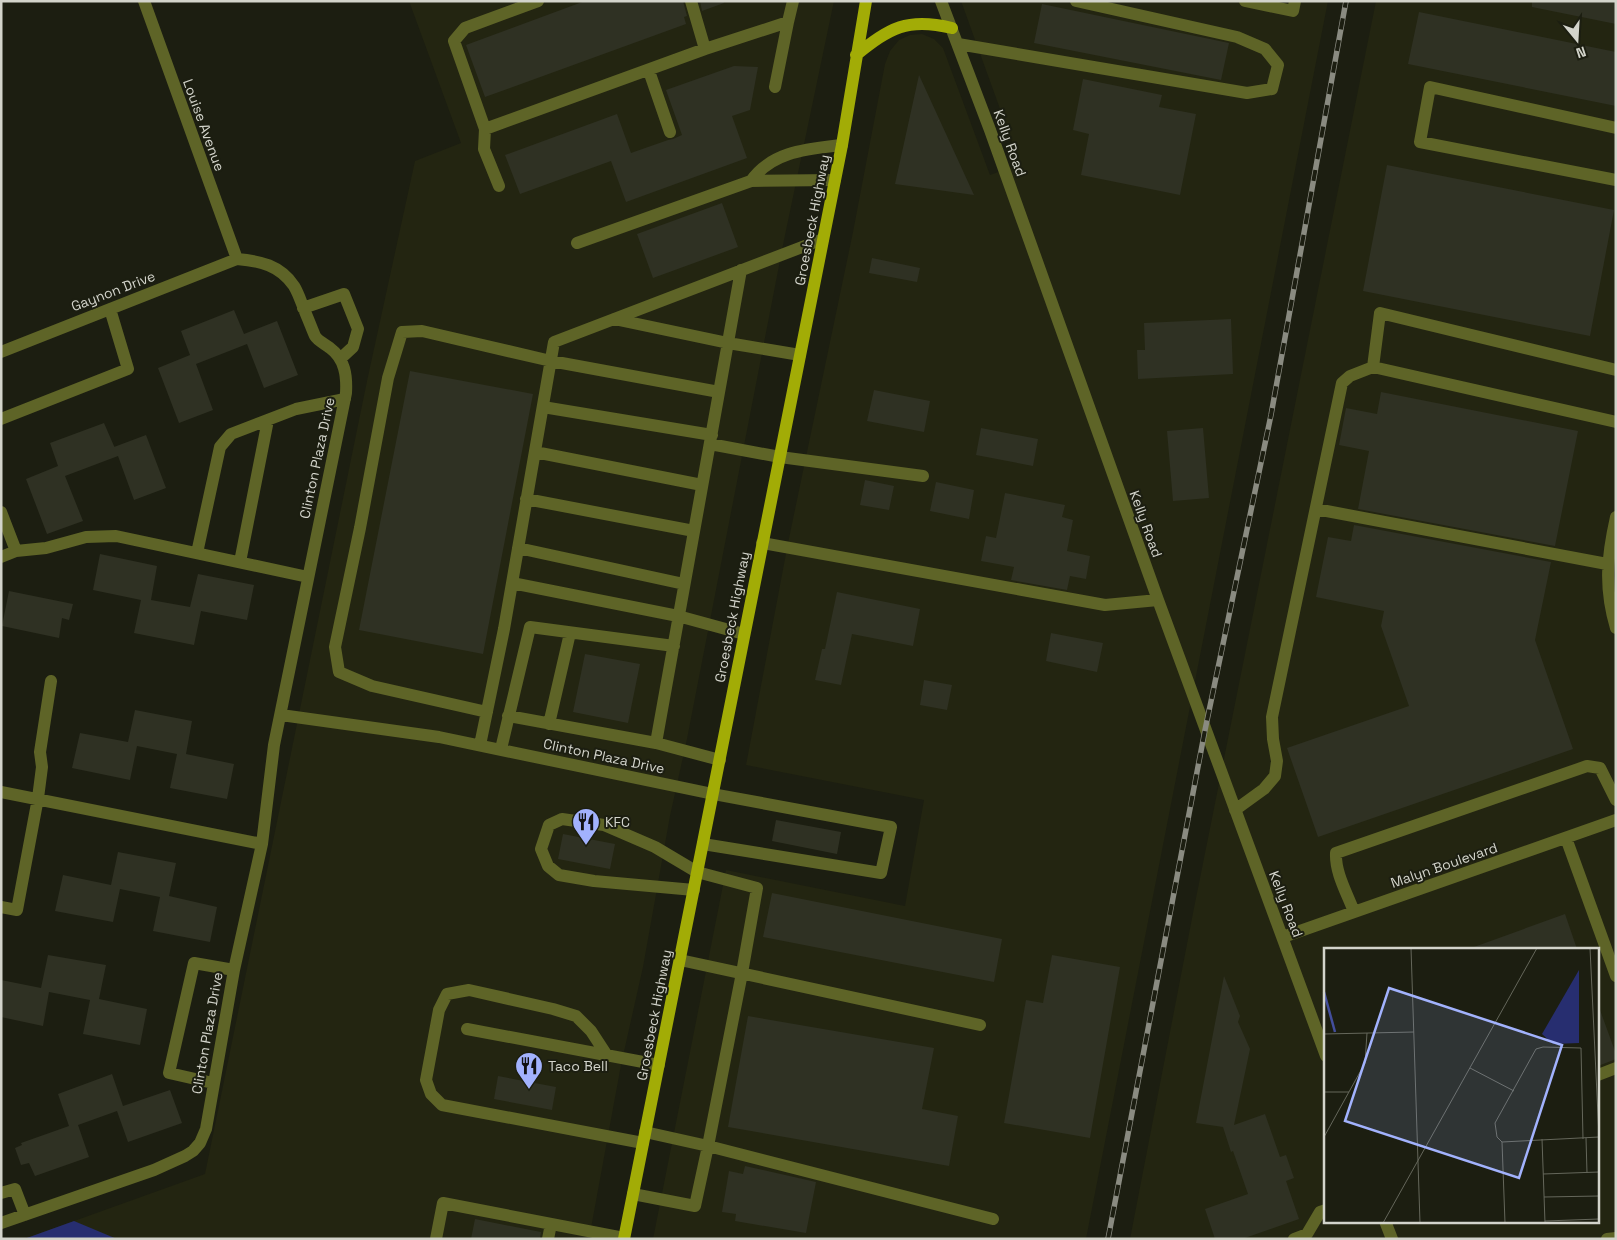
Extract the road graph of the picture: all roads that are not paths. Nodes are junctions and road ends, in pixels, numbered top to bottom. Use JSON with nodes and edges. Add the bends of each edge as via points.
{"nodes":[{"id":1,"x":144,"y":1,"type":"edge"},
{"id":2,"x":538,"y":1,"type":"edge"},
{"id":3,"x":690,"y":1,"type":"edge"},
{"id":4,"x":793,"y":1,"type":"edge"},
{"id":5,"x":866,"y":1,"type":"edge"},
{"id":6,"x":941,"y":1,"type":"edge"},
{"id":7,"x":1076,"y":1,"type":"edge"},
{"id":8,"x":1245,"y":1,"type":"edge"},
{"id":9,"x":1295,"y":1,"type":"edge"},
{"id":10,"x":788,"y":22,"type":"junction"},
{"id":11,"x":952,"y":28,"type":"junction"},
{"id":12,"x":958,"y":44,"type":"junction"},
{"id":13,"x":705,"y":49,"type":"junction"},
{"id":14,"x":856,"y":55,"type":"junction"},
{"id":15,"x":648,"y":71,"type":"junction"},
{"id":16,"x":776,"y":87,"type":"dead end"},
{"id":17,"x":1616,"y":128,"type":"edge"},
{"id":18,"x":485,"y":129,"type":"junction"},
{"id":19,"x":670,"y":132,"type":"dead end"},
{"id":20,"x":842,"y":146,"type":"junction"},
{"id":21,"x":835,"y":180,"type":"junction"},
{"id":22,"x":1616,"y":180,"type":"edge"},
{"id":23,"x":751,"y":181,"type":"junction"},
{"id":24,"x":499,"y":186,"type":"dead end"},
{"id":25,"x":823,"y":239,"type":"junction"},
{"id":26,"x":577,"y":243,"type":"dead end"},
{"id":27,"x":237,"y":259,"type":"junction"},
{"id":28,"x":741,"y":270,"type":"junction"},
{"id":29,"x":304,"y":308,"type":"junction"},
{"id":30,"x":110,"y":309,"type":"junction"},
{"id":31,"x":613,"y":319,"type":"junction"},
{"id":32,"x":728,"y":343,"type":"junction"},
{"id":33,"x":1,"y":352,"type":"edge"},
{"id":34,"x":800,"y":355,"type":"junction"},
{"id":35,"x":340,"y":359,"type":"junction"},
{"id":36,"x":550,"y":361,"type":"junction"},
{"id":37,"x":1373,"y":367,"type":"junction"},
{"id":38,"x":1616,"y":370,"type":"edge"},
{"id":39,"x":719,"y":392,"type":"junction"},
{"id":40,"x":345,"y":399,"type":"junction"},
{"id":41,"x":542,"y":407,"type":"junction"},
{"id":42,"x":1,"y":419,"type":"edge"},
{"id":43,"x":268,"y":420,"type":"junction"},
{"id":44,"x":1616,"y":422,"type":"edge"},
{"id":45,"x":711,"y":440,"type":"junction"},
{"id":46,"x":535,"y":452,"type":"junction"},
{"id":47,"x":780,"y":457,"type":"junction"},
{"id":48,"x":923,"y":476,"type":"dead end"},
{"id":49,"x":702,"y":485,"type":"junction"},
{"id":50,"x":526,"y":499,"type":"junction"},
{"id":51,"x":1316,"y":509,"type":"junction"},
{"id":52,"x":1,"y":512,"type":"edge"},
{"id":53,"x":1616,"y":517,"type":"edge"},
{"id":54,"x":694,"y":531,"type":"junction"},
{"id":55,"x":762,"y":543,"type":"junction"},
{"id":56,"x":518,"y":548,"type":"junction"},
{"id":57,"x":16,"y":551,"type":"junction"},
{"id":58,"x":197,"y":553,"type":"junction"},
{"id":59,"x":1,"y":557,"type":"edge"},
{"id":60,"x":240,"y":562,"type":"junction"},
{"id":61,"x":1608,"y":564,"type":"junction"},
{"id":62,"x":308,"y":577,"type":"junction"},
{"id":63,"x":512,"y":583,"type":"junction"},
{"id":64,"x":684,"y":584,"type":"junction"},
{"id":65,"x":1158,"y":600,"type":"junction"},
{"id":66,"x":678,"y":616,"type":"junction"},
{"id":67,"x":1615,"y":626,"type":"edge"},
{"id":68,"x":570,"y":633,"type":"junction"},
{"id":69,"x":744,"y":634,"type":"junction"},
{"id":70,"x":674,"y":646,"type":"junction"},
{"id":71,"x":51,"y":681,"type":"dead end"},
{"id":72,"x":487,"y":712,"type":"junction"},
{"id":73,"x":281,"y":715,"type":"junction"},
{"id":74,"x":508,"y":716,"type":"junction"},
{"id":75,"x":549,"y":724,"type":"junction"},
{"id":76,"x":656,"y":743,"type":"junction"},
{"id":77,"x":480,"y":745,"type":"junction"},
{"id":78,"x":501,"y":749,"type":"junction"},
{"id":79,"x":720,"y":760,"type":"junction"},
{"id":80,"x":1,"y":792,"type":"edge"},
{"id":81,"x":713,"y":794,"type":"junction"},
{"id":82,"x":38,"y":798,"type":"junction"},
{"id":83,"x":1616,"y":800,"type":"edge"},
{"id":84,"x":1235,"y":810,"type":"junction"},
{"id":85,"x":1616,"y":820,"type":"edge"},
{"id":86,"x":1566,"y":838,"type":"junction"},
{"id":87,"x":262,"y":844,"type":"junction"},
{"id":88,"x":703,"y":844,"type":"junction"},
{"id":89,"x":698,"y":872,"type":"junction"},
{"id":90,"x":694,"y":890,"type":"junction"},
{"id":91,"x":1,"y":907,"type":"edge"},
{"id":92,"x":1354,"y":912,"type":"junction"},
{"id":93,"x":1283,"y":937,"type":"junction"},
{"id":94,"x":680,"y":960,"type":"junction"},
{"id":95,"x":234,"y":970,"type":"junction"},
{"id":96,"x":742,"y":973,"type":"junction"},
{"id":97,"x":1616,"y":976,"type":"edge"},
{"id":98,"x":980,"y":1025,"type":"dead end"},
{"id":99,"x":467,"y":1029,"type":"dead end"},
{"id":100,"x":1324,"y":1050,"type":"edge"},
{"id":101,"x":606,"y":1054,"type":"junction"},
{"id":102,"x":659,"y":1065,"type":"junction"},
{"id":103,"x":1616,"y":1068,"type":"edge"},
{"id":104,"x":1600,"y":1073,"type":"edge"},
{"id":105,"x":213,"y":1083,"type":"junction"},
{"id":106,"x":644,"y":1138,"type":"junction"},
{"id":107,"x":708,"y":1146,"type":"junction"},
{"id":108,"x":1,"y":1193,"type":"edge"},
{"id":109,"x":633,"y":1194,"type":"junction"},
{"id":110,"x":1324,"y":1211,"type":"edge"},
{"id":111,"x":25,"y":1215,"type":"junction"},
{"id":112,"x":993,"y":1219,"type":"dead end"},
{"id":113,"x":1385,"y":1222,"type":"edge"},
{"id":114,"x":1,"y":1224,"type":"edge"},
{"id":115,"x":551,"y":1224,"type":"junction"},
{"id":116,"x":624,"y":1238,"type":"edge"},
{"id":117,"x":1616,"y":1238,"type":"edge"},
{"id":118,"x":436,"y":1239,"type":"edge"},
{"id":119,"x":548,"y":1239,"type":"edge"},
{"id":120,"x":1294,"y":1239,"type":"edge"},
{"id":121,"x":1392,"y":1239,"type":"edge"},
{"id":122,"x":1607,"y":1239,"type":"edge"}],
"edges":[{"from":1,"to":27,"type":"street","name":"Louise Avenue"},
{"from":2,"to":18,"type":"street","via":[[465,28],[454,41]]},
{"from":3,"to":13,"type":"street"},
{"from":4,"to":10,"type":"street"},
{"from":5,"to":14,"type":"main road","name":"Groesbeck Highway"},
{"from":6,"to":11,"type":"street","name":"Kelly Road"},
{"from":7,"to":12,"type":"street","via":[[1237,37],[1265,49],[1278,65],[1272,89],[1247,93]]},
{"from":8,"to":9,"type":"street","via":[[1294,11]]},
{"from":10,"to":13,"type":"street"},
{"from":10,"to":16,"type":"street"},
{"from":11,"to":12,"type":"street","name":"Kelly Road"},
{"from":11,"to":14,"type":"main road","via":[[910,24],[878,38]]},
{"from":12,"to":65,"type":"street","name":"Kelly Road"},
{"from":13,"to":15,"type":"street"},
{"from":14,"to":20,"type":"main road","name":"Groesbeck Highway"},
{"from":15,"to":18,"type":"street"},
{"from":15,"to":19,"type":"street"},
{"from":17,"to":22,"type":"street","via":[[1430,87],[1420,142]]},
{"from":18,"to":24,"type":"street","via":[[484,149]]},
{"from":20,"to":21,"type":"main road","name":"Groesbeck Highway"},
{"from":20,"to":23,"type":"street","via":[[799,150],[764,165]]},
{"from":21,"to":23,"type":"street"},
{"from":21,"to":25,"type":"main road","name":"Groesbeck Highway"},
{"from":23,"to":26,"type":"street"},
{"from":25,"to":28,"type":"street"},
{"from":25,"to":34,"type":"main road","name":"Groesbeck Highway"},
{"from":27,"to":29,"type":"street","via":[[257,260],[283,274],[294,286]]},
{"from":27,"to":30,"type":"street","name":"Gaynon Drive"},
{"from":28,"to":31,"type":"street"},
{"from":28,"to":32,"type":"street"},
{"from":29,"to":35,"type":"street","via":[[316,338]]},
{"from":29,"to":35,"type":"street","via":[[344,294],[358,329],[353,347]]},
{"from":30,"to":33,"type":"street","name":"Gaynon Drive"},
{"from":30,"to":42,"type":"street","via":[[128,368]]},
{"from":31,"to":32,"type":"street"},
{"from":31,"to":36,"type":"street","via":[[554,342]]},
{"from":32,"to":34,"type":"street"},
{"from":32,"to":39,"type":"street"},
{"from":34,"to":47,"type":"main road","name":"Groesbeck Highway"},
{"from":35,"to":40,"type":"street","name":"Clinton Plaza Drive","via":[[347,380]]},
{"from":36,"to":39,"type":"street"},
{"from":36,"to":41,"type":"street"},
{"from":36,"to":72,"type":"street","via":[[422,331],[402,332],[388,378],[335,647],[339,672],[372,686]]},
{"from":37,"to":38,"type":"street","via":[[1380,313]]},
{"from":37,"to":44,"type":"street"},
{"from":37,"to":51,"type":"street","via":[[1350,376],[1342,383]]},
{"from":39,"to":45,"type":"street"},
{"from":40,"to":43,"type":"street","via":[[296,409]]},
{"from":40,"to":62,"type":"street","name":"Clinton Plaza Drive"},
{"from":41,"to":45,"type":"street"},
{"from":41,"to":46,"type":"street"},
{"from":43,"to":58,"type":"street","via":[[231,434],[220,446]]},
{"from":43,"to":60,"type":"street"},
{"from":45,"to":47,"type":"street"},
{"from":45,"to":49,"type":"street"},
{"from":46,"to":49,"type":"street"},
{"from":46,"to":50,"type":"street"},
{"from":47,"to":48,"type":"street"},
{"from":47,"to":55,"type":"main road","name":"Groesbeck Highway"},
{"from":49,"to":54,"type":"street"},
{"from":50,"to":54,"type":"street"},
{"from":50,"to":56,"type":"street"},
{"from":51,"to":61,"type":"street"},
{"from":51,"to":84,"type":"street","via":[[1272,717],[1277,761],[1275,776],[1264,789]]},
{"from":52,"to":57,"type":"street"},
{"from":53,"to":61,"type":"street"},
{"from":54,"to":64,"type":"street"},
{"from":55,"to":65,"type":"street","via":[[1105,605]]},
{"from":55,"to":69,"type":"main road","name":"Groesbeck Highway"},
{"from":56,"to":63,"type":"street"},
{"from":56,"to":64,"type":"street"},
{"from":57,"to":58,"type":"street","via":[[116,536]]},
{"from":57,"to":59,"type":"street"},
{"from":58,"to":60,"type":"street"},
{"from":60,"to":62,"type":"street"},
{"from":61,"to":67,"type":"street","via":[[1608,592]]},
{"from":62,"to":73,"type":"street","name":"Clinton Plaza Drive"},
{"from":63,"to":66,"type":"street"},
{"from":63,"to":72,"type":"street"},
{"from":64,"to":66,"type":"street"},
{"from":65,"to":84,"type":"street","name":"Kelly Road"},
{"from":66,"to":69,"type":"street"},
{"from":66,"to":70,"type":"street"},
{"from":68,"to":70,"type":"street"},
{"from":68,"to":74,"type":"street","via":[[530,627]]},
{"from":68,"to":75,"type":"street"},
{"from":69,"to":79,"type":"main road","name":"Groesbeck Highway"},
{"from":70,"to":76,"type":"street"},
{"from":71,"to":82,"type":"street","via":[[40,752],[42,767]]},
{"from":72,"to":77,"type":"street"},
{"from":73,"to":77,"type":"street","name":"Clinton Plaza Drive","via":[[439,736]]},
{"from":73,"to":87,"type":"street","name":"Clinton Plaza Drive","via":[[274,745]]},
{"from":74,"to":75,"type":"street"},
{"from":74,"to":78,"type":"street"},
{"from":75,"to":76,"type":"street"},
{"from":76,"to":79,"type":"street"},
{"from":77,"to":78,"type":"street","name":"Clinton Plaza Drive"},
{"from":78,"to":81,"type":"street","name":"Clinton Plaza Drive"},
{"from":79,"to":81,"type":"main road","name":"Groesbeck Highway"},
{"from":80,"to":82,"type":"street"},
{"from":81,"to":88,"type":"main road","name":"Groesbeck Highway"},
{"from":81,"to":88,"type":"street","name":"Clinton Plaza Drive","via":[[891,827],[881,873]]},
{"from":82,"to":87,"type":"street"},
{"from":82,"to":91,"type":"street","via":[[17,910]]},
{"from":83,"to":92,"type":"street","via":[[1600,768],[1587,766],[1336,852],[1338,872]]},
{"from":84,"to":93,"type":"street","name":"Kelly Road"},
{"from":85,"to":86,"type":"street","name":"Malyn Boulevard"},
{"from":86,"to":92,"type":"street","name":"Malyn Boulevard"},
{"from":86,"to":97,"type":"street"},
{"from":87,"to":95,"type":"street","name":"Clinton Plaza Drive"},
{"from":88,"to":89,"type":"main road","name":"Groesbeck Highway"},
{"from":89,"to":90,"type":"main road","name":"Groesbeck Highway"},
{"from":89,"to":90,"type":"street","via":[[655,847],[604,825],[562,818],[549,826],[541,849],[548,866],[559,875],[594,882]]},
{"from":89,"to":96,"type":"street","via":[[757,888]]},
{"from":90,"to":94,"type":"main road","name":"Groesbeck Highway"},
{"from":92,"to":93,"type":"street","name":"Malyn Boulevard"},
{"from":93,"to":100,"type":"street","name":"Kelly Road"},
{"from":94,"to":96,"type":"street"},
{"from":94,"to":102,"type":"main road","name":"Groesbeck Highway"},
{"from":95,"to":105,"type":"street","name":"Clinton Plaza Drive"},
{"from":95,"to":105,"type":"street","via":[[194,963],[169,1073]]},
{"from":96,"to":98,"type":"street"},
{"from":96,"to":107,"type":"street"},
{"from":99,"to":101,"type":"street"},
{"from":101,"to":102,"type":"street"},
{"from":101,"to":106,"type":"street","via":[[576,1016],[469,990],[447,994],[440,1010],[426,1080],[431,1094],[442,1105]]},
{"from":102,"to":106,"type":"main road","name":"Groesbeck Highway"},
{"from":103,"to":104,"type":"street"},
{"from":105,"to":111,"type":"street","name":"Clinton Plaza Drive","via":[[206,1129],[193,1151],[154,1170]]},
{"from":106,"to":107,"type":"street"},
{"from":106,"to":109,"type":"main road","name":"Groesbeck Highway"},
{"from":107,"to":109,"type":"street","via":[[695,1206]]},
{"from":107,"to":112,"type":"street"},
{"from":108,"to":111,"type":"street","via":[[15,1188]]},
{"from":109,"to":116,"type":"main road","name":"Groesbeck Highway"},
{"from":110,"to":120,"type":"street","via":[[1307,1234]]},
{"from":111,"to":114,"type":"street","name":"Clinton Plaza Drive"},
{"from":113,"to":121,"type":"street"},
{"from":115,"to":116,"type":"street"},
{"from":115,"to":118,"type":"street","via":[[443,1202]]},
{"from":115,"to":119,"type":"street"},
{"from":117,"to":122,"type":"street"}]}
